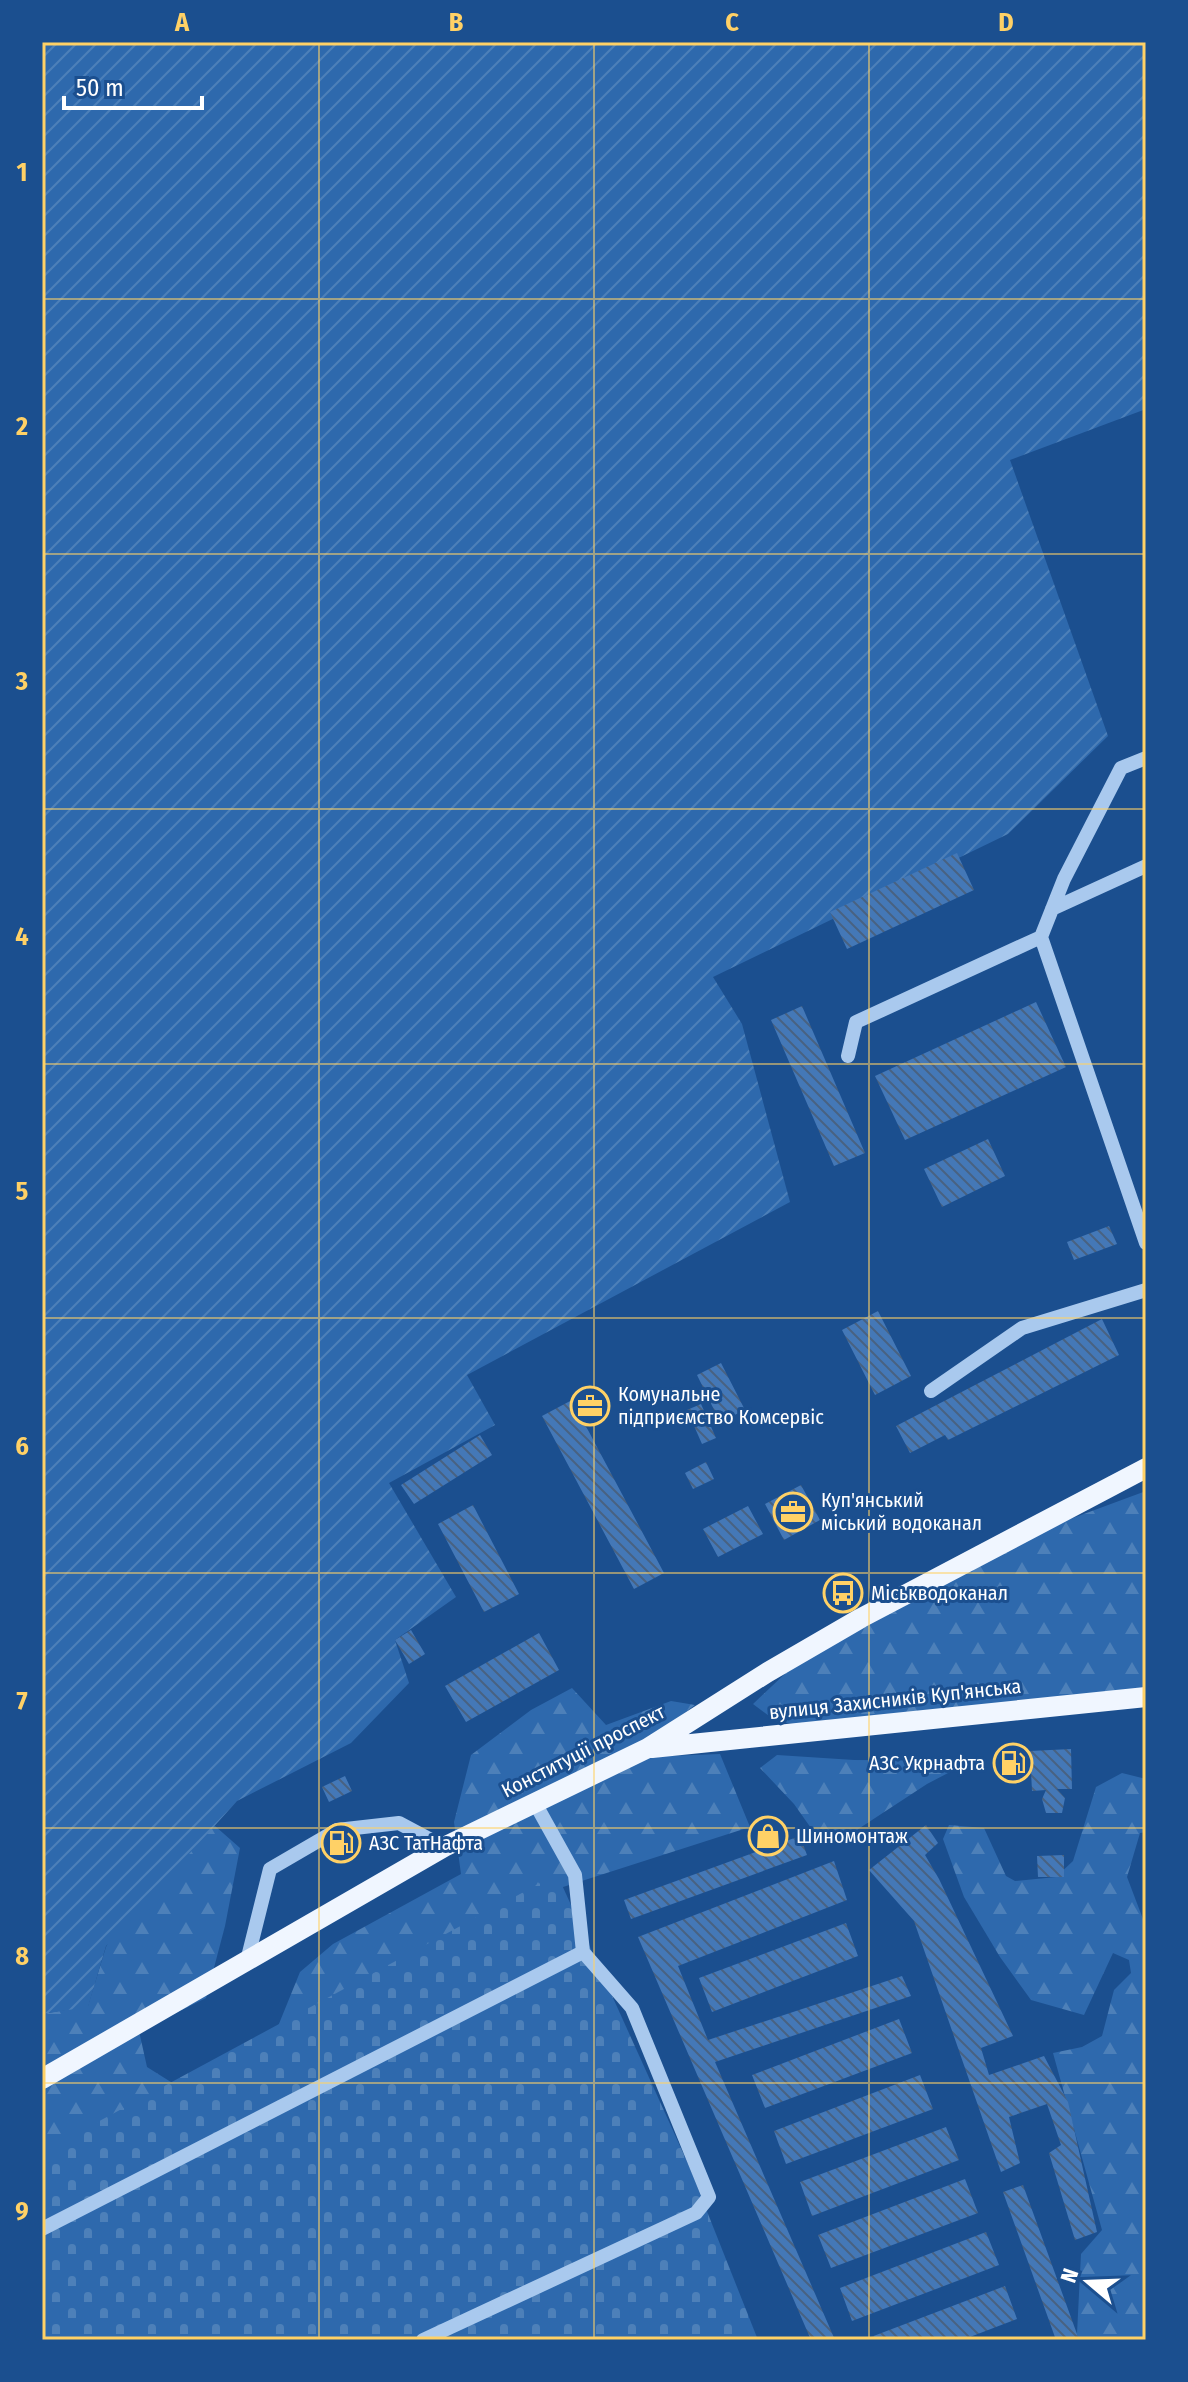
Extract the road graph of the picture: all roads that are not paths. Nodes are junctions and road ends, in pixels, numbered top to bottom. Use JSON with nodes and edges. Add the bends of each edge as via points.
{"nodes":[{"id":1,"x":1146,"y":758,"type":"edge"},
{"id":2,"x":1146,"y":866,"type":"edge"},
{"id":3,"x":1052,"y":909,"type":"junction"},
{"id":4,"x":1041,"y":937,"type":"junction"},
{"id":5,"x":848,"y":1056,"type":"dead end"},
{"id":6,"x":1146,"y":1243,"type":"edge"},
{"id":7,"x":1146,"y":1290,"type":"edge"},
{"id":8,"x":931,"y":1391,"type":"dead end"},
{"id":9,"x":1146,"y":1468,"type":"edge"},
{"id":10,"x":1146,"y":1697,"type":"edge"},
{"id":11,"x":648,"y":1748,"type":"junction"},
{"id":12,"x":535,"y":1803,"type":"junction"},
{"id":13,"x":444,"y":1847,"type":"junction"},
{"id":14,"x":583,"y":1952,"type":"junction"},
{"id":15,"x":247,"y":1961,"type":"junction"},
{"id":16,"x":42,"y":2079,"type":"edge"},
{"id":17,"x":42,"y":2229,"type":"edge"},
{"id":18,"x":423,"y":2340,"type":"edge"}],
"edges":[{"from":1,"to":3,"type":"lane","via":[[1121,768]]},
{"from":2,"to":3,"type":"lane"},
{"from":3,"to":4,"type":"lane"},
{"from":4,"to":5,"type":"lane","via":[[856,1022]]},
{"from":4,"to":6,"type":"lane"},
{"from":7,"to":8,"type":"lane","via":[[1022,1328]]},
{"from":9,"to":11,"type":"main road","name":"Конституції проспект","via":[[861,1618]]},
{"from":10,"to":11,"type":"main road","name":"вулиця Захисників Куп'янська"},
{"from":11,"to":12,"type":"main road","name":"Конституції проспект"},
{"from":12,"to":13,"type":"main road","name":"Конституції проспект"},
{"from":12,"to":14,"type":"lane","via":[[575,1875]]},
{"from":13,"to":15,"type":"main road","name":"Конституції проспект"},
{"from":13,"to":15,"type":"lane","via":[[399,1823],[337,1830],[324,1837],[270,1869]]},
{"from":14,"to":17,"type":"lane"},
{"from":14,"to":18,"type":"lane","via":[[632,2008],[709,2197],[696,2213]]},
{"from":15,"to":16,"type":"main road","name":"Конституції проспект"}]}
